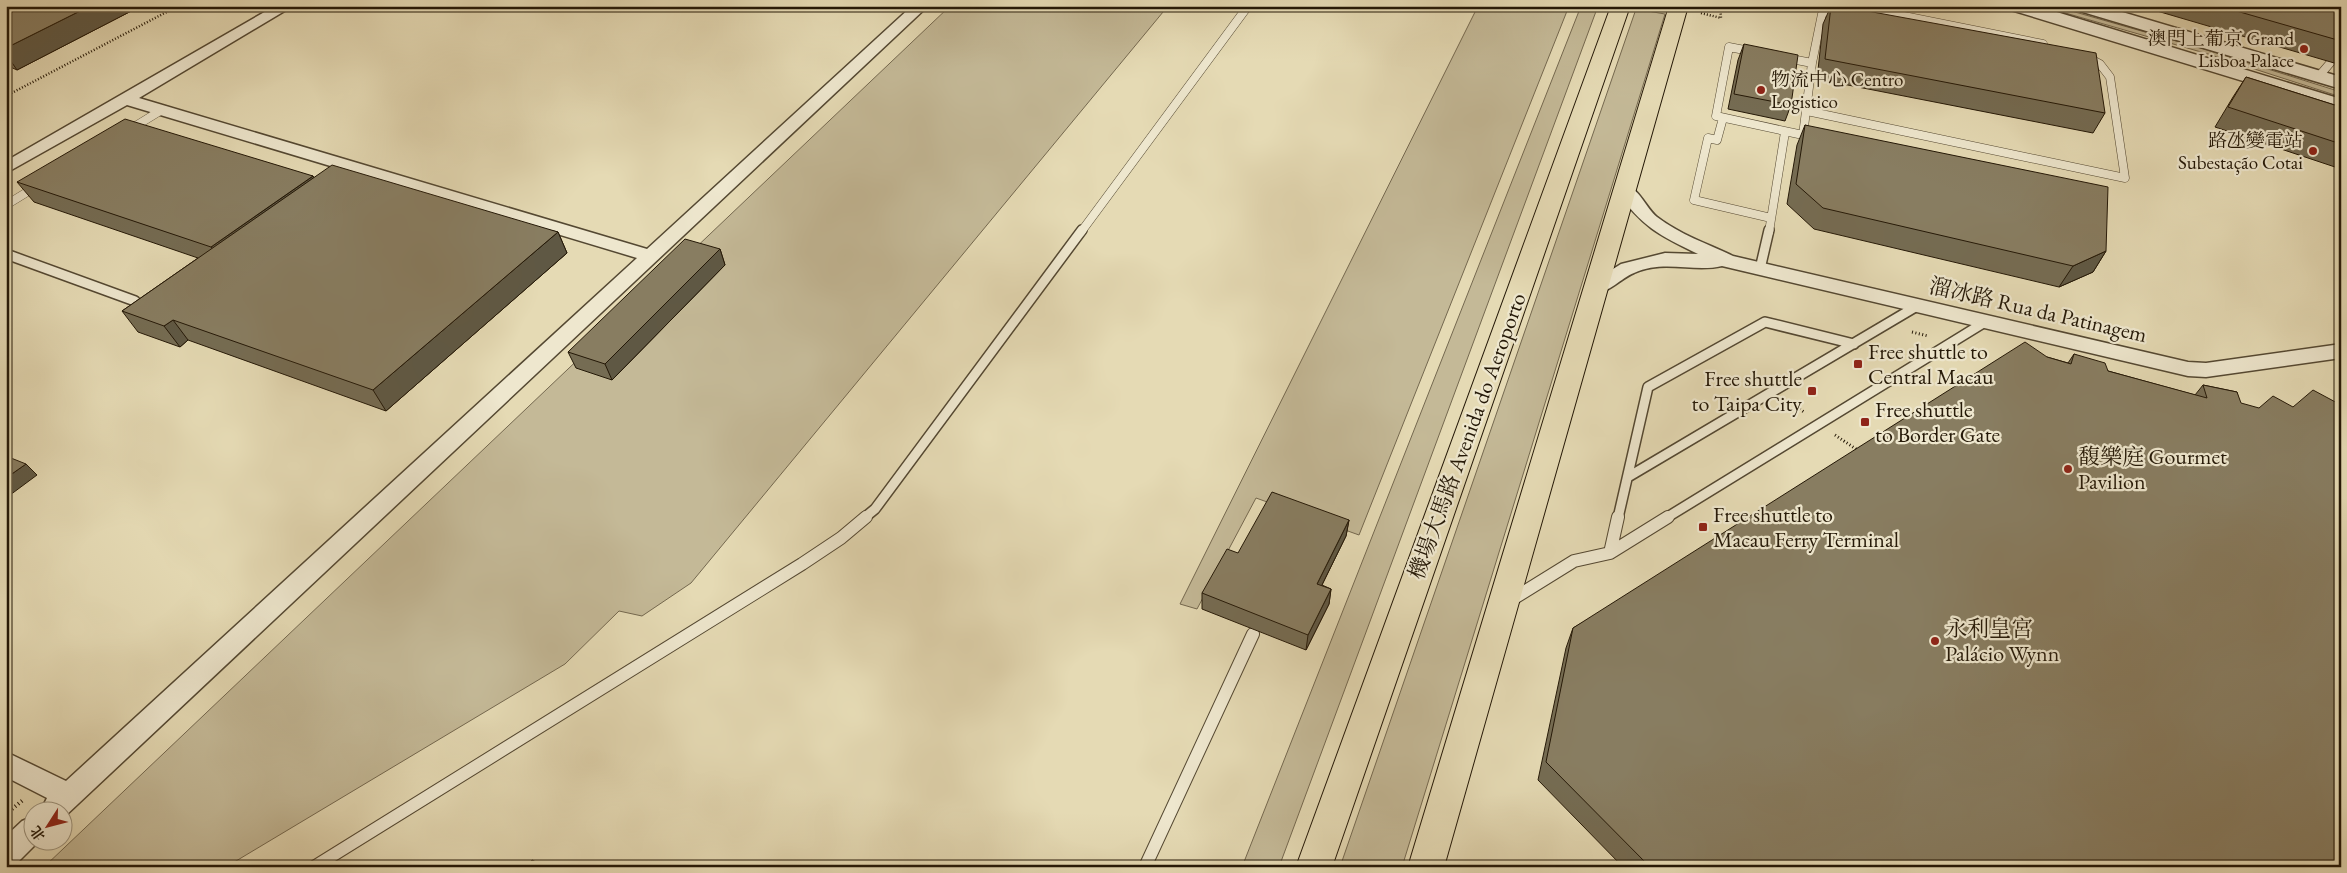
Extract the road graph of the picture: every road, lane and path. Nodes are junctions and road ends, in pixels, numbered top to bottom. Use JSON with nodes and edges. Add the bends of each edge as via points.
{"nodes":[{"id":1,"x":178,"y":6,"type":"edge"},
{"id":2,"x":286,"y":6,"type":"edge"},
{"id":3,"x":921,"y":6,"type":"edge"},
{"id":4,"x":1248,"y":6,"type":"edge"},
{"id":5,"x":1621,"y":6,"type":"edge"},
{"id":6,"x":1679,"y":6,"type":"edge"},
{"id":7,"x":1838,"y":6,"type":"edge"},
{"id":8,"x":1854,"y":6,"type":"edge"},
{"id":9,"x":2017,"y":6,"type":"edge"},
{"id":10,"x":2082,"y":6,"type":"edge"},
{"id":11,"x":2052,"y":46,"type":"edge"},
{"id":12,"x":2079,"y":53,"type":"edge"},
{"id":13,"x":2331,"y":62,"type":"edge"},
{"id":14,"x":1812,"y":63,"type":"junction"},
{"id":15,"x":2319,"y":76,"type":"junction"},
{"id":16,"x":2341,"y":84,"type":"edge"},
{"id":17,"x":6,"y":96,"type":"edge"},
{"id":18,"x":125,"y":99,"type":"junction"},
{"id":19,"x":2341,"y":104,"type":"edge"},
{"id":20,"x":160,"y":111,"type":"junction"},
{"id":21,"x":1807,"y":111,"type":"junction"},
{"id":22,"x":1723,"y":118,"type":"junction"},
{"id":23,"x":1784,"y":132,"type":"junction"},
{"id":24,"x":123,"y":133,"type":"edge"},
{"id":25,"x":6,"y":168,"type":"edge"},
{"id":26,"x":48,"y":180,"type":"edge"},
{"id":27,"x":1625,"y":190,"type":"junction"},
{"id":28,"x":6,"y":205,"type":"edge"},
{"id":29,"x":1771,"y":218,"type":"junction"},
{"id":30,"x":6,"y":254,"type":"edge"},
{"id":31,"x":651,"y":256,"type":"junction"},
{"id":32,"x":1727,"y":261,"type":"junction"},
{"id":33,"x":1760,"y":269,"type":"junction"},
{"id":34,"x":1596,"y":288,"type":"junction"},
{"id":35,"x":135,"y":301,"type":"edge"},
{"id":36,"x":1917,"y":306,"type":"junction"},
{"id":37,"x":1985,"y":322,"type":"junction"},
{"id":38,"x":1885,"y":325,"type":"junction"},
{"id":39,"x":1864,"y":337,"type":"junction"},
{"id":40,"x":1953,"y":342,"type":"junction"},
{"id":41,"x":1854,"y":344,"type":"junction"},
{"id":42,"x":2341,"y":350,"type":"edge"},
{"id":43,"x":1910,"y":368,"type":"junction"},
{"id":44,"x":1628,"y":477,"type":"junction"},
{"id":45,"x":1610,"y":553,"type":"junction"},
{"id":46,"x":1503,"y":605,"type":"junction"},
{"id":47,"x":1253,"y":634,"type":"edge"},
{"id":48,"x":6,"y":764,"type":"edge"},
{"id":49,"x":58,"y":800,"type":"edge"},
{"id":50,"x":65,"y":800,"type":"edge"},
{"id":51,"x":22,"y":840,"type":"edge"},
{"id":52,"x":6,"y":855,"type":"edge"},
{"id":53,"x":314,"y":867,"type":"edge"},
{"id":54,"x":1144,"y":867,"type":"edge"},
{"id":55,"x":1314,"y":867,"type":"edge"},
{"id":56,"x":1426,"y":867,"type":"edge"}],
"edges":[{"from":1,"to":17,"type":"path"},
{"from":2,"to":18,"type":"street"},
{"from":3,"to":31,"type":"street"},
{"from":4,"to":53,"type":"lane","via":[[869,514],[802,564]]},
{"from":5,"to":55,"type":"main road","name":"機場大馬路 Avenida do Aeroporto"},
{"from":6,"to":27,"type":"main road"},
{"from":7,"to":14,"type":"lane","via":[[1822,14]]},
{"from":8,"to":11,"type":"lane"},
{"from":9,"to":19,"type":"street"},
{"from":10,"to":15,"type":"street"},
{"from":12,"to":21,"type":"lane","via":[[2095,60],[2110,77],[2125,178]]},
{"from":13,"to":15,"type":"lane"},
{"from":14,"to":21,"type":"lane"},
{"from":14,"to":22,"type":"lane","via":[[1728,47],[1716,116]]},
{"from":15,"to":16,"type":"street"},
{"from":18,"to":20,"type":"street"},
{"from":18,"to":25,"type":"street"},
{"from":20,"to":24,"type":"lane"},
{"from":20,"to":31,"type":"street"},
{"from":21,"to":23,"type":"lane","via":[[1803,135]]},
{"from":22,"to":23,"type":"lane"},
{"from":22,"to":29,"type":"lane","via":[[1717,140],[1708,138],[1694,200]]},
{"from":23,"to":29,"type":"lane"},
{"from":26,"to":28,"type":"lane"},
{"from":27,"to":32,"type":"street","name":"溜冰路 Rua da Patinagem","via":[[1645,216],[1661,229]]},
{"from":27,"to":34,"type":"main road"},
{"from":29,"to":33,"type":"lane"},
{"from":30,"to":35,"type":"lane"},
{"from":31,"to":50,"type":"street"},
{"from":32,"to":33,"type":"street","name":"溜冰路 Rua da Patinagem"},
{"from":32,"to":34,"type":"street","name":"溜冰路 Rua da Patinagem","via":[[1665,259],[1628,268]]},
{"from":33,"to":36,"type":"street","name":"溜冰路 Rua da Patinagem"},
{"from":34,"to":46,"type":"main road"},
{"from":36,"to":37,"type":"street","name":"溜冰路 Rua da Patinagem"},
{"from":36,"to":38,"type":"lane"},
{"from":37,"to":40,"type":"lane"},
{"from":37,"to":42,"type":"street","name":"溜冰路 Rua da Patinagem","via":[[2188,369],[2206,370]]},
{"from":38,"to":39,"type":"lane"},
{"from":38,"to":40,"type":"path"},
{"from":39,"to":41,"type":"lane"},
{"from":39,"to":43,"type":"path"},
{"from":40,"to":43,"type":"lane"},
{"from":41,"to":44,"type":"lane"},
{"from":41,"to":44,"type":"lane","via":[[1765,322],[1648,387]]},
{"from":43,"to":45,"type":"lane"},
{"from":44,"to":45,"type":"lane"},
{"from":45,"to":46,"type":"lane","via":[[1574,561]]},
{"from":46,"to":56,"type":"main road"},
{"from":47,"to":54,"type":"lane"},
{"from":48,"to":49,"type":"street"},
{"from":51,"to":52,"type":"street"}]}
